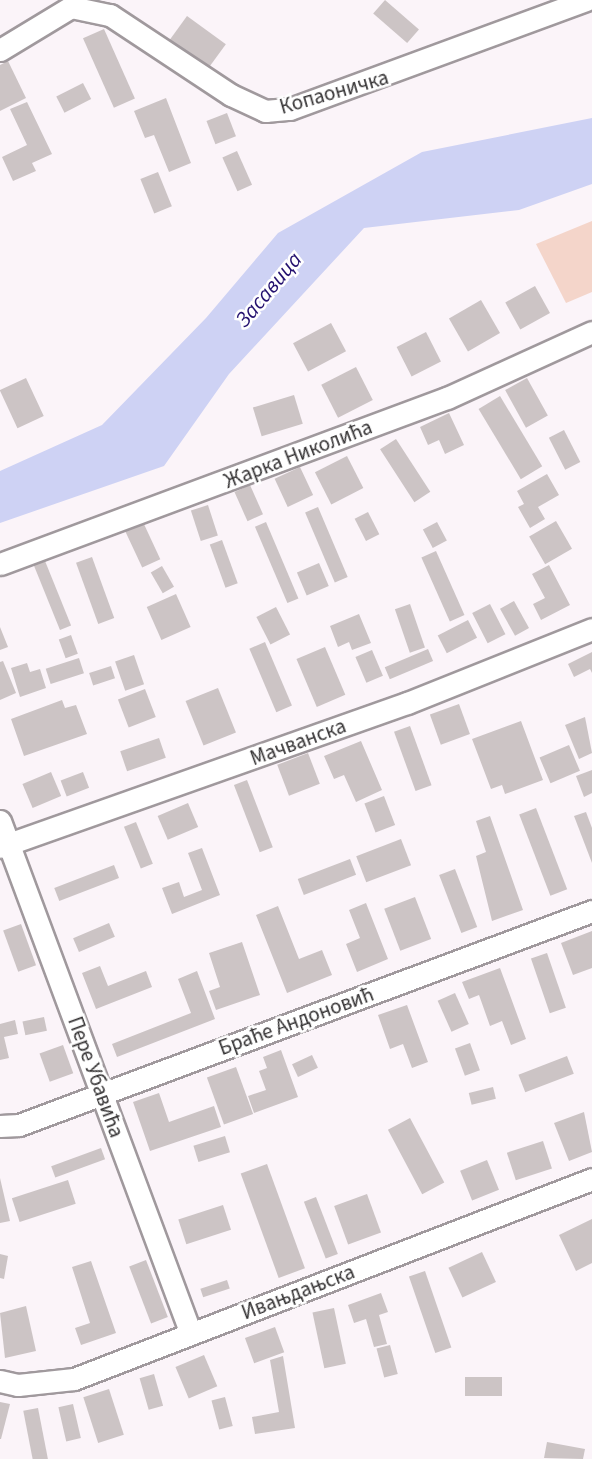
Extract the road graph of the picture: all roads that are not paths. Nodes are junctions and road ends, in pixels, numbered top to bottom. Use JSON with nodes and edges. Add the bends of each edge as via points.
{"nodes":[{"id":1,"x":586,"y":0,"type":"edge"},
{"id":2,"x":0,"y":50,"type":"edge"},
{"id":3,"x":592,"y":332,"type":"edge"},
{"id":4,"x":0,"y":564,"type":"edge"},
{"id":5,"x":592,"y":628,"type":"edge"},
{"id":6,"x":0,"y":821,"type":"edge"},
{"id":7,"x":4,"y":846,"type":"edge"},
{"id":8,"x":592,"y":911,"type":"edge"},
{"id":9,"x":100,"y":1094,"type":"junction"},
{"id":10,"x":0,"y":1126,"type":"edge"},
{"id":11,"x":592,"y":1179,"type":"edge"},
{"id":12,"x":191,"y":1334,"type":"junction"},
{"id":13,"x":0,"y":1381,"type":"edge"}],
"edges":[{"from":1,"to":2,"type":"street","name":"Копаоничка","via":[[290,110],[265,111],[231,95],[100,13],[70,7]]},
{"from":3,"to":4,"type":"street","name":"Жарка Николића","via":[[447,398]]},
{"from":5,"to":7,"type":"street","name":"Мачванска","via":[[407,703]]},
{"from":6,"to":7,"type":"street","name":"Пере Убавића"},
{"from":7,"to":9,"type":"street","name":"Пере Убавића"},
{"from":8,"to":9,"type":"street","name":"Браће Андоновић"},
{"from":9,"to":10,"type":"street","name":"Браће Андоновић","via":[[19,1125]]},
{"from":9,"to":12,"type":"street","name":"Пере Убавића"},
{"from":11,"to":12,"type":"street","name":"Ивањдањска"},
{"from":12,"to":13,"type":"street","name":"Ивањдањска","via":[[74,1378],[18,1385]]}]}
